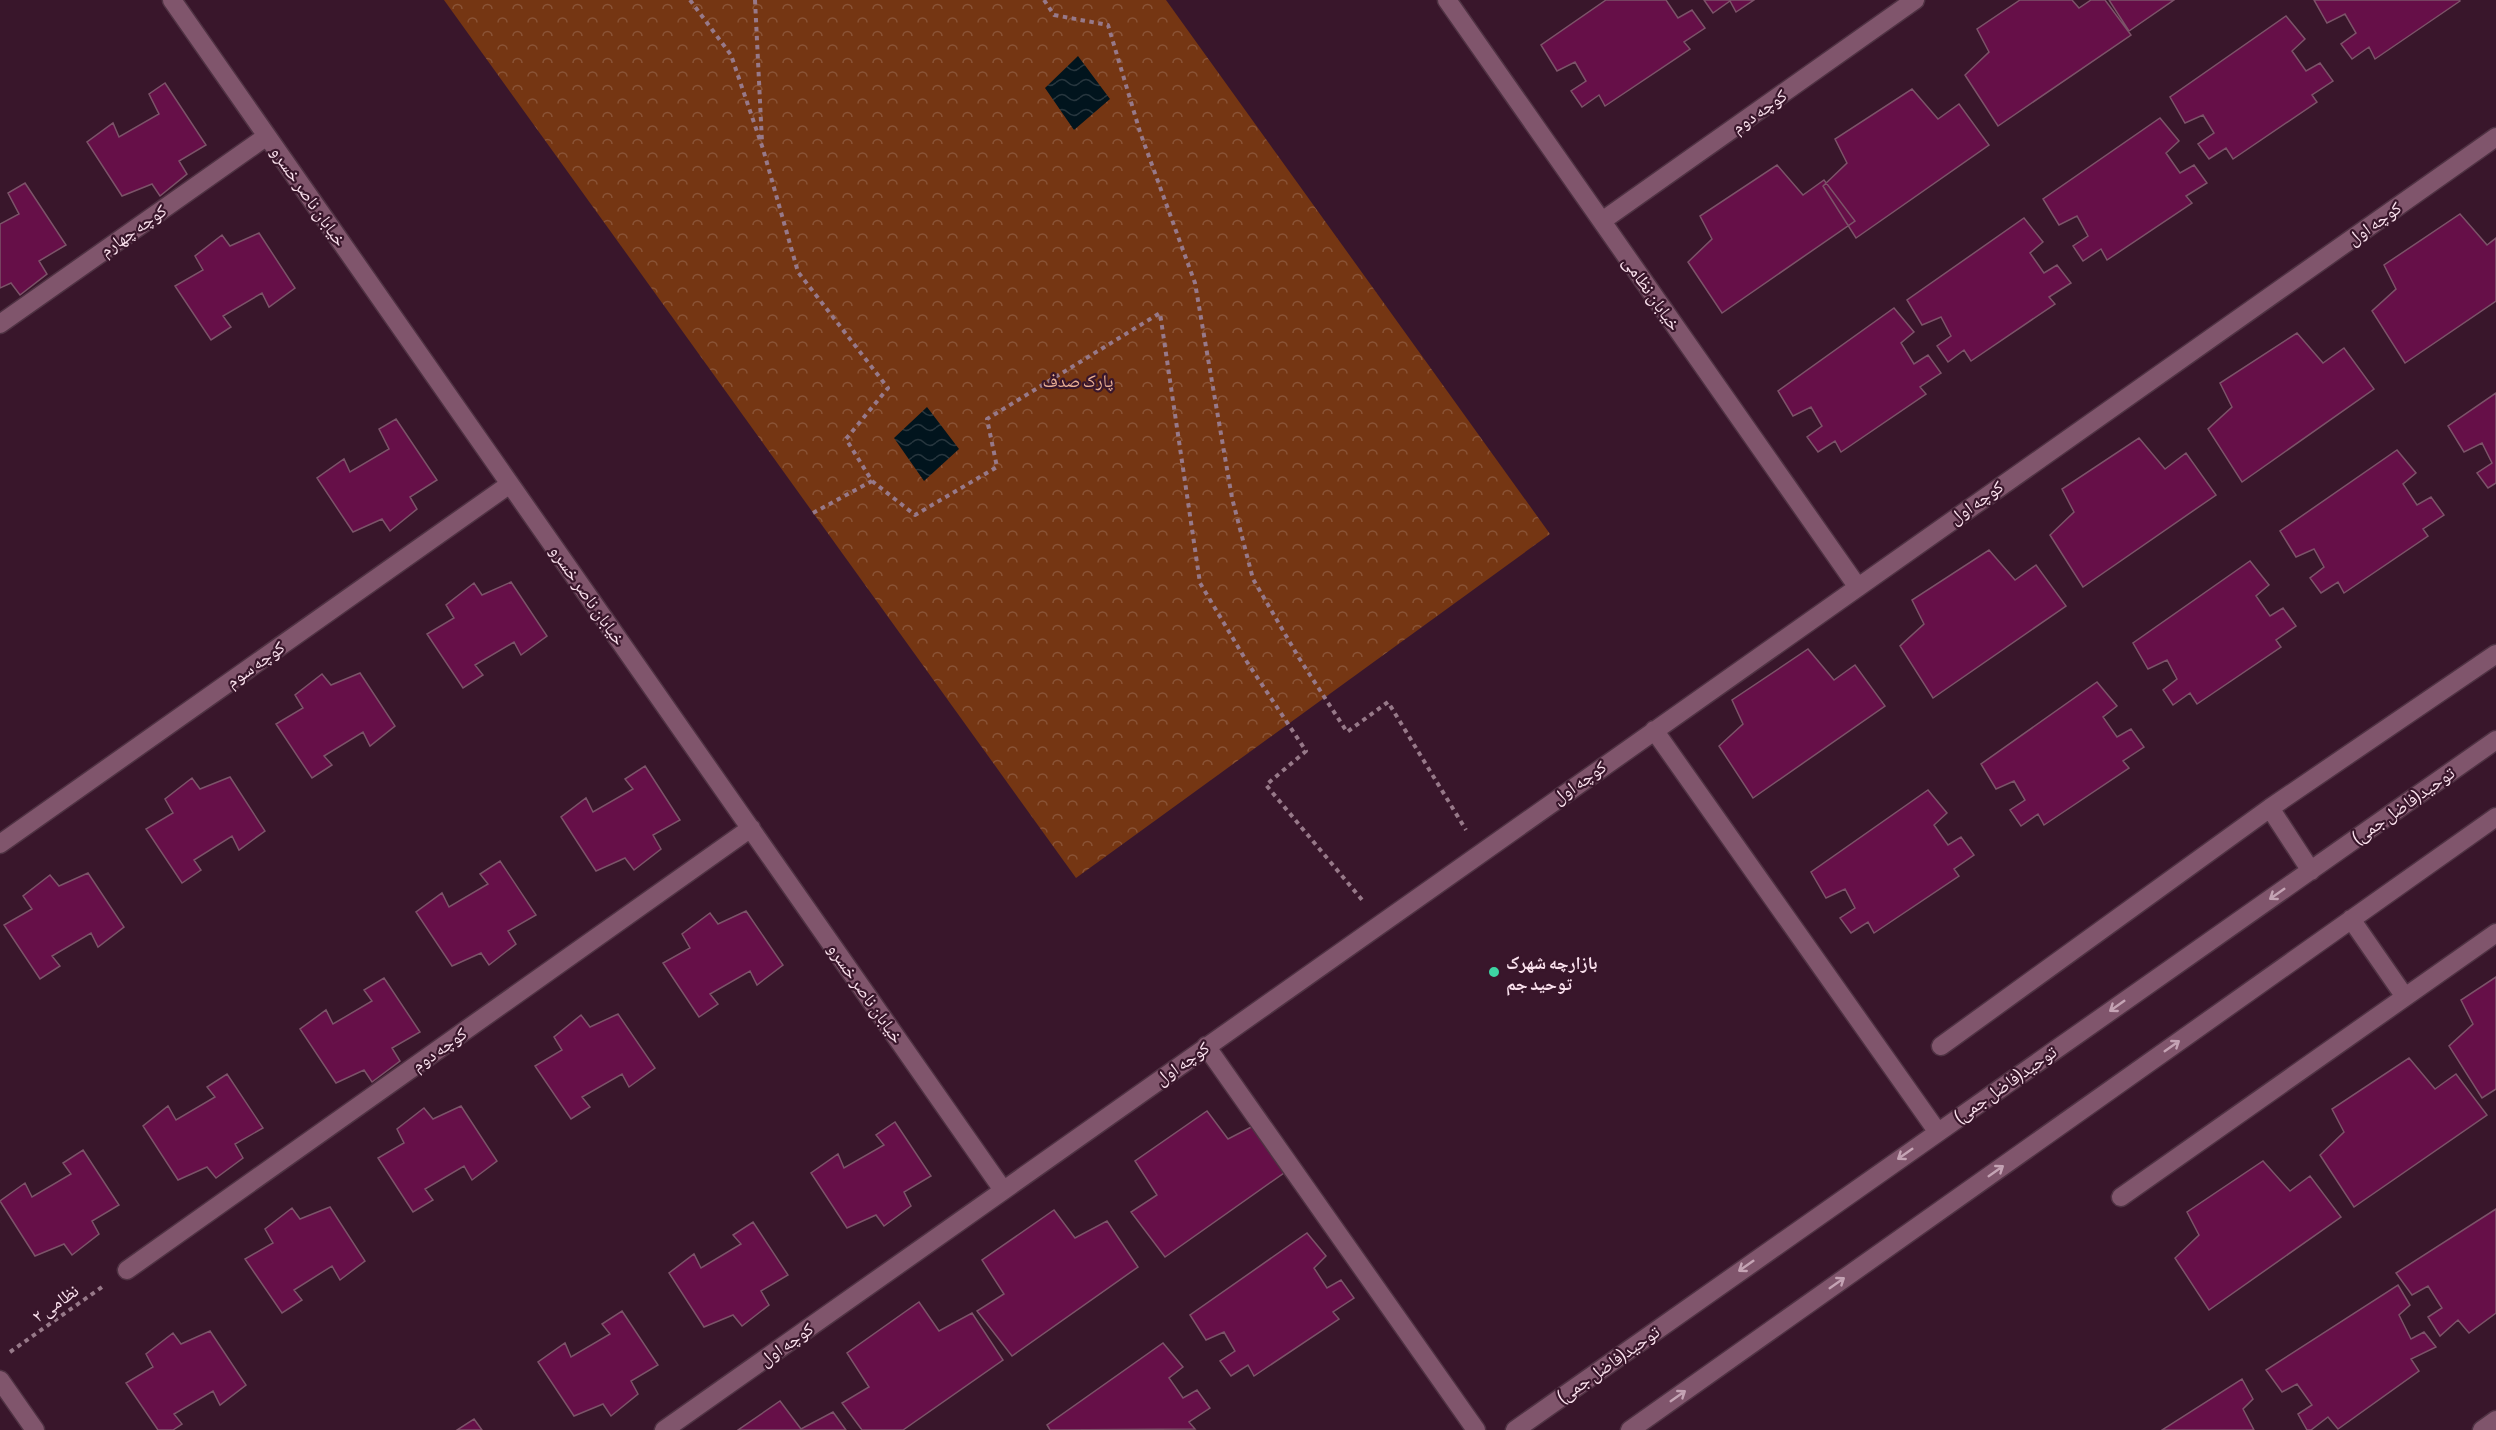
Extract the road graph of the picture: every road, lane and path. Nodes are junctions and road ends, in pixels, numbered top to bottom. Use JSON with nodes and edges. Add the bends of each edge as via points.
{"nodes":[{"id":1,"x":172,"y":0,"type":"edge"},
{"id":2,"x":690,"y":0,"type":"edge"},
{"id":3,"x":755,"y":0,"type":"edge"},
{"id":4,"x":1044,"y":0,"type":"edge"},
{"id":5,"x":1447,"y":0,"type":"edge"},
{"id":6,"x":1915,"y":0,"type":"edge"},
{"id":7,"x":267,"y":136,"type":"junction"},
{"id":8,"x":2496,"y":137,"type":"edge"},
{"id":9,"x":763,"y":149,"type":"junction"},
{"id":10,"x":1602,"y":221,"type":"junction"},
{"id":11,"x":0,"y":324,"type":"edge"},
{"id":12,"x":872,"y":481,"type":"junction"},
{"id":13,"x":510,"y":484,"type":"junction"},
{"id":14,"x":813,"y":513,"type":"dead end"},
{"id":15,"x":1857,"y":586,"type":"junction"},
{"id":16,"x":2496,"y":654,"type":"edge"},
{"id":17,"x":1654,"y":730,"type":"junction"},
{"id":18,"x":2496,"y":740,"type":"edge"},
{"id":19,"x":2270,"y":808,"type":"junction"},
{"id":20,"x":2496,"y":817,"type":"edge"},
{"id":21,"x":751,"y":828,"type":"junction"},
{"id":22,"x":0,"y":844,"type":"edge"},
{"id":23,"x":1479,"y":853,"type":"junction"},
{"id":24,"x":2311,"y":871,"type":"junction"},
{"id":25,"x":2351,"y":919,"type":"junction"},
{"id":26,"x":1381,"y":922,"type":"junction"},
{"id":27,"x":2496,"y":933,"type":"edge"},
{"id":28,"x":2404,"y":997,"type":"junction"},
{"id":29,"x":1941,"y":1046,"type":"dead end"},
{"id":30,"x":1206,"y":1047,"type":"junction"},
{"id":31,"x":1937,"y":1131,"type":"junction"},
{"id":32,"x":1003,"y":1190,"type":"junction"},
{"id":33,"x":2121,"y":1197,"type":"dead end"},
{"id":34,"x":126,"y":1270,"type":"joint"},
{"id":35,"x":0,"y":1359,"type":"edge"},
{"id":36,"x":0,"y":1380,"type":"edge"},
{"id":37,"x":2496,"y":1420,"type":"edge"},
{"id":38,"x":35,"y":1430,"type":"edge"},
{"id":39,"x":664,"y":1430,"type":"edge"},
{"id":40,"x":1476,"y":1430,"type":"edge"},
{"id":41,"x":1515,"y":1430,"type":"edge"},
{"id":42,"x":1630,"y":1430,"type":"edge"},
{"id":43,"x":2482,"y":1430,"type":"edge"}],
"edges":[{"from":1,"to":7,"type":"street","name":"خیابان ناصر خسرو"},
{"from":2,"to":9,"type":"path","via":[[731,55]]},
{"from":3,"to":9,"type":"path"},
{"from":4,"to":23,"type":"path","via":[[1054,15],[1108,25],[1140,132],[1195,283],[1232,498],[1253,579],[1347,732],[1388,702]]},
{"from":5,"to":10,"type":"street","name":"خیابان نظامی"},
{"from":6,"to":10,"type":"street","name":"کوچه دوم"},
{"from":7,"to":11,"type":"street","name":"کوچه چهارم"},
{"from":7,"to":13,"type":"street","name":"خیابان ناصر خسرو"},
{"from":8,"to":15,"type":"street","name":"کوچه اول"},
{"from":9,"to":12,"type":"path","via":[[798,272],[888,388],[846,439]]},
{"from":10,"to":15,"type":"street","name":"خیابان نظامی"},
{"from":12,"to":14,"type":"path"},
{"from":12,"to":26,"type":"path","via":[[915,515],[997,467],[987,419],[1160,313],[1200,583],[1306,751],[1266,785]]},
{"from":13,"to":21,"type":"street","name":"خیابان ناصر خسرو"},
{"from":13,"to":22,"type":"street","name":"کوچه سوم"},
{"from":15,"to":17,"type":"street","name":"کوچه اول"},
{"from":16,"to":19,"type":"street"},
{"from":17,"to":23,"type":"street","name":"کوچه اول"},
{"from":17,"to":31,"type":"street"},
{"from":18,"to":24,"type":"street","name":"توحید(فاضل جمی)"},
{"from":19,"to":24,"type":"street"},
{"from":19,"to":29,"type":"street"},
{"from":20,"to":25,"type":"street"},
{"from":21,"to":32,"type":"street","name":"خیابان ناصر خسرو"},
{"from":21,"to":34,"type":"street","name":"کوچه دوم"},
{"from":23,"to":26,"type":"street","name":"کوچه اول"},
{"from":24,"to":31,"type":"street","name":"توحید(فاضل جمی)","one_way":true},
{"from":25,"to":28,"type":"street"},
{"from":42,"to":25,"type":"street","one_way":true},
{"from":26,"to":30,"type":"street","name":"کوچه اول"},
{"from":27,"to":28,"type":"street"},
{"from":28,"to":33,"type":"street"},
{"from":30,"to":32,"type":"street","name":"کوچه اول"},
{"from":30,"to":40,"type":"street"},
{"from":31,"to":41,"type":"street","name":"توحید(فاضل جمی)","one_way":true},
{"from":32,"to":39,"type":"street","name":"کوچه اول"},
{"from":34,"to":35,"type":"path","name":"نظامی ۲"},
{"from":36,"to":38,"type":"street"},
{"from":37,"to":43,"type":"street"}]}
